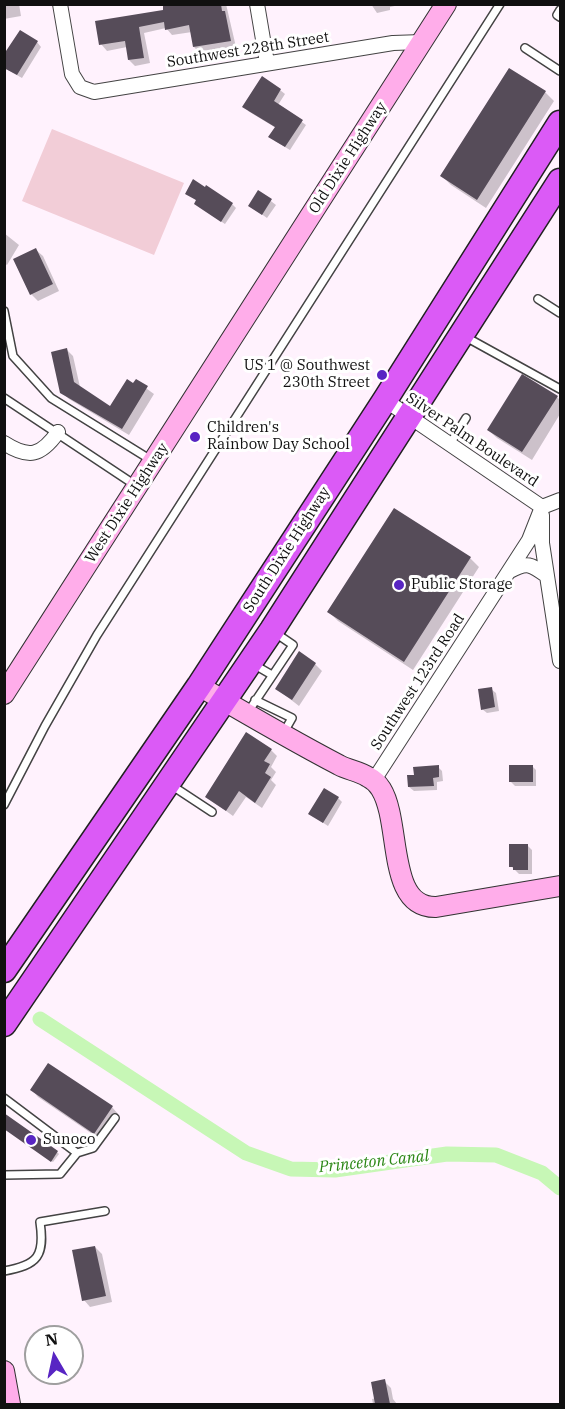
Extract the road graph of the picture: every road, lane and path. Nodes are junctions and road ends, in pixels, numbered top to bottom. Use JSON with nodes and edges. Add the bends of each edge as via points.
{"nodes":[{"id":1,"x":60,"y":4,"type":"edge"},
{"id":2,"x":257,"y":4,"type":"edge"},
{"id":3,"x":446,"y":4,"type":"edge"},
{"id":4,"x":500,"y":4,"type":"edge"},
{"id":5,"x":561,"y":10,"type":"edge"},
{"id":6,"x":561,"y":17,"type":"edge"},
{"id":7,"x":422,"y":42,"type":"junction"},
{"id":8,"x":525,"y":48,"type":"dead end"},
{"id":9,"x":267,"y":63,"type":"junction"},
{"id":10,"x":561,"y":71,"type":"edge"},
{"id":11,"x":561,"y":123,"type":"edge"},
{"id":12,"x":561,"y":150,"type":"edge"},
{"id":13,"x":561,"y":181,"type":"edge"},
{"id":14,"x":536,"y":218,"type":"junction"},
{"id":15,"x":538,"y":299,"type":"dead end"},
{"id":16,"x":4,"y":311,"type":"edge"},
{"id":17,"x":249,"y":311,"type":"joint"},
{"id":18,"x":561,"y":313,"type":"edge"},
{"id":19,"x":462,"y":335,"type":"junction"},
{"id":20,"x":560,"y":389,"type":"edge"},
{"id":21,"x":4,"y":398,"type":"edge"},
{"id":22,"x":385,"y":400,"type":"junction"},
{"id":23,"x":410,"y":417,"type":"junction"},
{"id":24,"x":466,"y":418,"type":"dead end"},
{"id":25,"x":58,"y":432,"type":"junction"},
{"id":26,"x":4,"y":443,"type":"edge"},
{"id":27,"x":450,"y":444,"type":"junction"},
{"id":28,"x":154,"y":461,"type":"junction"},
{"id":29,"x":138,"y":487,"type":"junction"},
{"id":30,"x":561,"y":500,"type":"edge"},
{"id":31,"x":542,"y":507,"type":"junction"},
{"id":32,"x":510,"y":571,"type":"junction"},
{"id":33,"x":547,"y":576,"type":"junction"},
{"id":34,"x":272,"y":630,"type":"junction"},
{"id":35,"x":561,"y":661,"type":"edge"},
{"id":36,"x":251,"y":663,"type":"junction"},
{"id":37,"x":272,"y":675,"type":"junction"},
{"id":38,"x":199,"y":686,"type":"junction"},
{"id":39,"x":4,"y":694,"type":"edge"},
{"id":40,"x":225,"y":701,"type":"junction"},
{"id":41,"x":251,"y":707,"type":"junction"},
{"id":42,"x":374,"y":780,"type":"junction"},
{"id":43,"x":169,"y":783,"type":"junction"},
{"id":44,"x":4,"y":805,"type":"edge"},
{"id":45,"x":212,"y":812,"type":"dead end"},
{"id":46,"x":561,"y":886,"type":"edge"},
{"id":47,"x":53,"y":899,"type":"junction"},
{"id":48,"x":4,"y":970,"type":"edge"},
{"id":49,"x":4,"y":999,"type":"edge"},
{"id":50,"x":4,"y":1024,"type":"edge"},
{"id":51,"x":4,"y":1098,"type":"edge"},
{"id":52,"x":116,"y":1118,"type":"dead end"},
{"id":53,"x":77,"y":1154,"type":"junction"},
{"id":54,"x":4,"y":1174,"type":"edge"},
{"id":55,"x":105,"y":1211,"type":"dead end"},
{"id":56,"x":4,"y":1271,"type":"edge"},
{"id":57,"x":4,"y":1371,"type":"edge"},
{"id":58,"x":10,"y":1404,"type":"edge"}],
"edges":[{"from":1,"to":9,"type":"street","name":"Southwest 228th Street","via":[[72,74],[80,87],[94,92]]},
{"from":2,"to":9,"type":"street"},
{"from":3,"to":7,"type":"street","name":"Old Dixie Highway"},
{"from":4,"to":44,"type":"lane","via":[[97,635]]},
{"from":5,"to":6,"type":"lane","via":[[557,15]]},
{"from":7,"to":9,"type":"street","name":"Southwest 228th Street"},
{"from":7,"to":17,"type":"street","name":"Old Dixie Highway"},
{"from":8,"to":10,"type":"lane"},
{"from":11,"to":22,"type":"highway","name":"South Dixie Highway"},
{"from":12,"to":14,"type":"highway","via":[[543,177]]},
{"from":13,"to":14,"type":"highway","name":"South Dixie Highway"},
{"from":14,"to":19,"type":"highway","name":"South Dixie Highway"},
{"from":15,"to":18,"type":"lane"},
{"from":16,"to":28,"type":"lane","via":[[13,356],[51,398]]},
{"from":17,"to":28,"type":"street","name":"West Dixie Highway"},
{"from":19,"to":20,"type":"lane","via":[[502,362]]},
{"from":19,"to":23,"type":"highway","name":"South Dixie Highway"},
{"from":21,"to":25,"type":"lane"},
{"from":22,"to":23,"type":"street","name":"Silver Palm Boulevard"},
{"from":22,"to":38,"type":"highway","name":"South Dixie Highway"},
{"from":23,"to":27,"type":"street","name":"Silver Palm Boulevard"},
{"from":23,"to":34,"type":"highway","name":"South Dixie Highway"},
{"from":24,"to":27,"type":"lane"},
{"from":25,"to":26,"type":"street","via":[[41,451],[18,452]]},
{"from":25,"to":29,"type":"lane"},
{"from":27,"to":31,"type":"street","name":"Silver Palm Boulevard"},
{"from":28,"to":29,"type":"street","name":"West Dixie Highway"},
{"from":29,"to":39,"type":"street","name":"West Dixie Highway"},
{"from":30,"to":31,"type":"street"},
{"from":31,"to":32,"type":"street","name":"Southwest 123rd Road","via":[[529,540]]},
{"from":31,"to":33,"type":"street"},
{"from":32,"to":33,"type":"street","via":[[527,564]]},
{"from":32,"to":42,"type":"street","name":"Southwest 123rd Road"},
{"from":33,"to":35,"type":"street"},
{"from":34,"to":36,"type":"highway","name":"South Dixie Highway"},
{"from":34,"to":37,"type":"lane","via":[[293,645]]},
{"from":36,"to":37,"type":"lane"},
{"from":36,"to":40,"type":"highway","name":"South Dixie Highway"},
{"from":37,"to":41,"type":"lane"},
{"from":38,"to":40,"type":"street"},
{"from":38,"to":47,"type":"highway","name":"South Dixie Highway"},
{"from":40,"to":41,"type":"street"},
{"from":40,"to":43,"type":"highway","name":"South Dixie Highway"},
{"from":41,"to":42,"type":"street","via":[[283,734],[341,767]]},
{"from":42,"to":46,"type":"street","via":[[390,813],[402,880],[417,903],[436,907]]},
{"from":43,"to":45,"type":"lane"},
{"from":43,"to":50,"type":"highway","name":"South Dixie Highway"},
{"from":47,"to":48,"type":"highway","name":"South Dixie Highway"},
{"from":47,"to":49,"type":"highway","via":[[45,942]]},
{"from":51,"to":53,"type":"lane"},
{"from":52,"to":53,"type":"lane","via":[[93,1148]]},
{"from":53,"to":54,"type":"lane","via":[[60,1174]]},
{"from":55,"to":56,"type":"lane","via":[[40,1222],[43,1239],[38,1256],[23,1267]]},
{"from":57,"to":58,"type":"street"}]}
